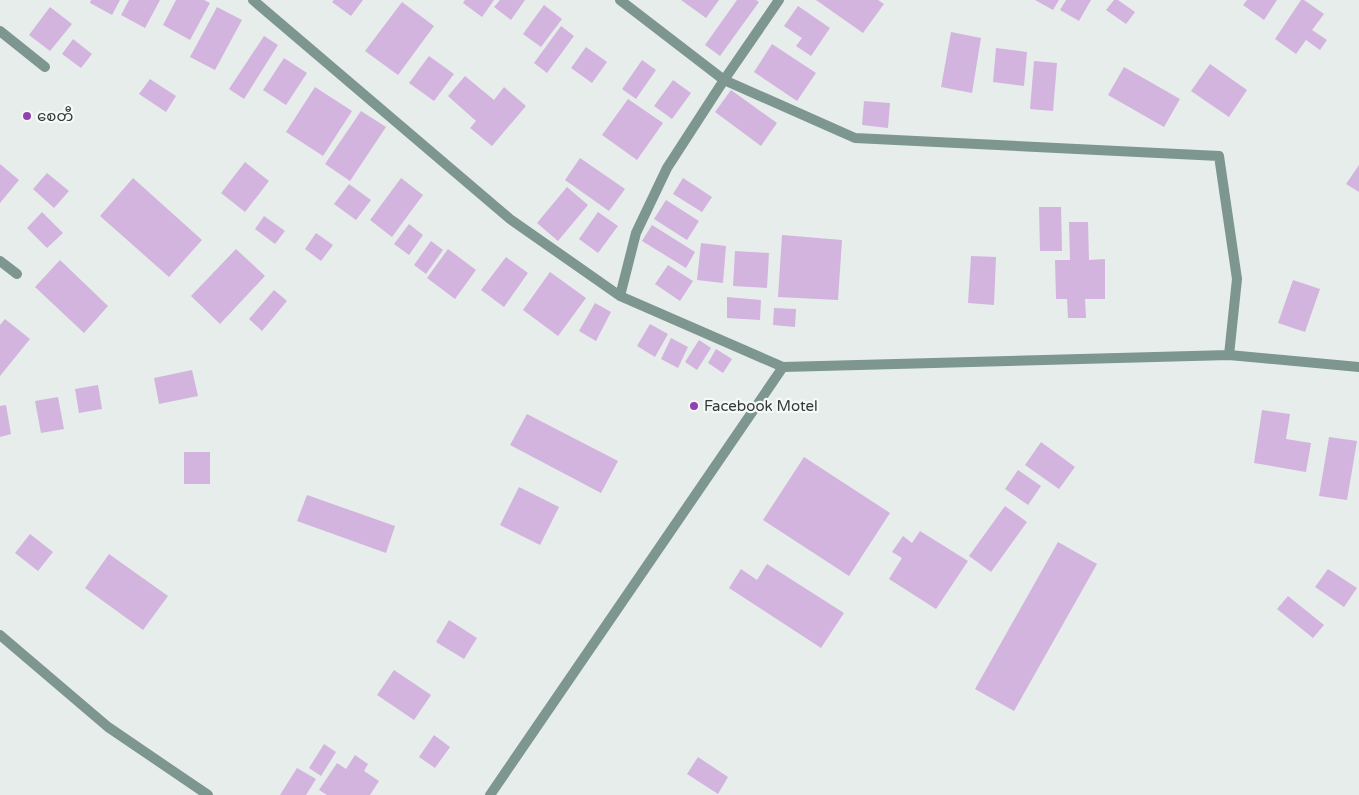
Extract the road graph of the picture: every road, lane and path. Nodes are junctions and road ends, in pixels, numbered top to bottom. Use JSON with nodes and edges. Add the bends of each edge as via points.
{"nodes":[{"id":1,"x":254,"y":0,"type":"edge"},
{"id":2,"x":620,"y":0,"type":"edge"},
{"id":3,"x":779,"y":0,"type":"edge"},
{"id":4,"x":0,"y":31,"type":"edge"},
{"id":5,"x":45,"y":66,"type":"dead end"},
{"id":6,"x":724,"y":80,"type":"junction"},
{"id":7,"x":0,"y":261,"type":"edge"},
{"id":8,"x":17,"y":274,"type":"dead end"},
{"id":9,"x":620,"y":296,"type":"junction"},
{"id":10,"x":1229,"y":355,"type":"junction"},
{"id":11,"x":783,"y":367,"type":"junction"},
{"id":12,"x":1359,"y":367,"type":"edge"},
{"id":13,"x":0,"y":634,"type":"edge"},
{"id":14,"x":208,"y":795,"type":"edge"},
{"id":15,"x":490,"y":795,"type":"edge"}],
"edges":[{"from":1,"to":9,"type":"street","via":[[510,219]]},
{"from":2,"to":6,"type":"street"},
{"from":3,"to":6,"type":"street"},
{"from":4,"to":5,"type":"street"},
{"from":6,"to":9,"type":"street","via":[[667,168],[636,233]]},
{"from":6,"to":10,"type":"street","via":[[855,138],[1220,156],[1237,280]]},
{"from":7,"to":8,"type":"street"},
{"from":9,"to":11,"type":"street"},
{"from":10,"to":11,"type":"street"},
{"from":10,"to":12,"type":"street"},
{"from":11,"to":15,"type":"street"},
{"from":13,"to":14,"type":"street","via":[[108,727]]}]}
